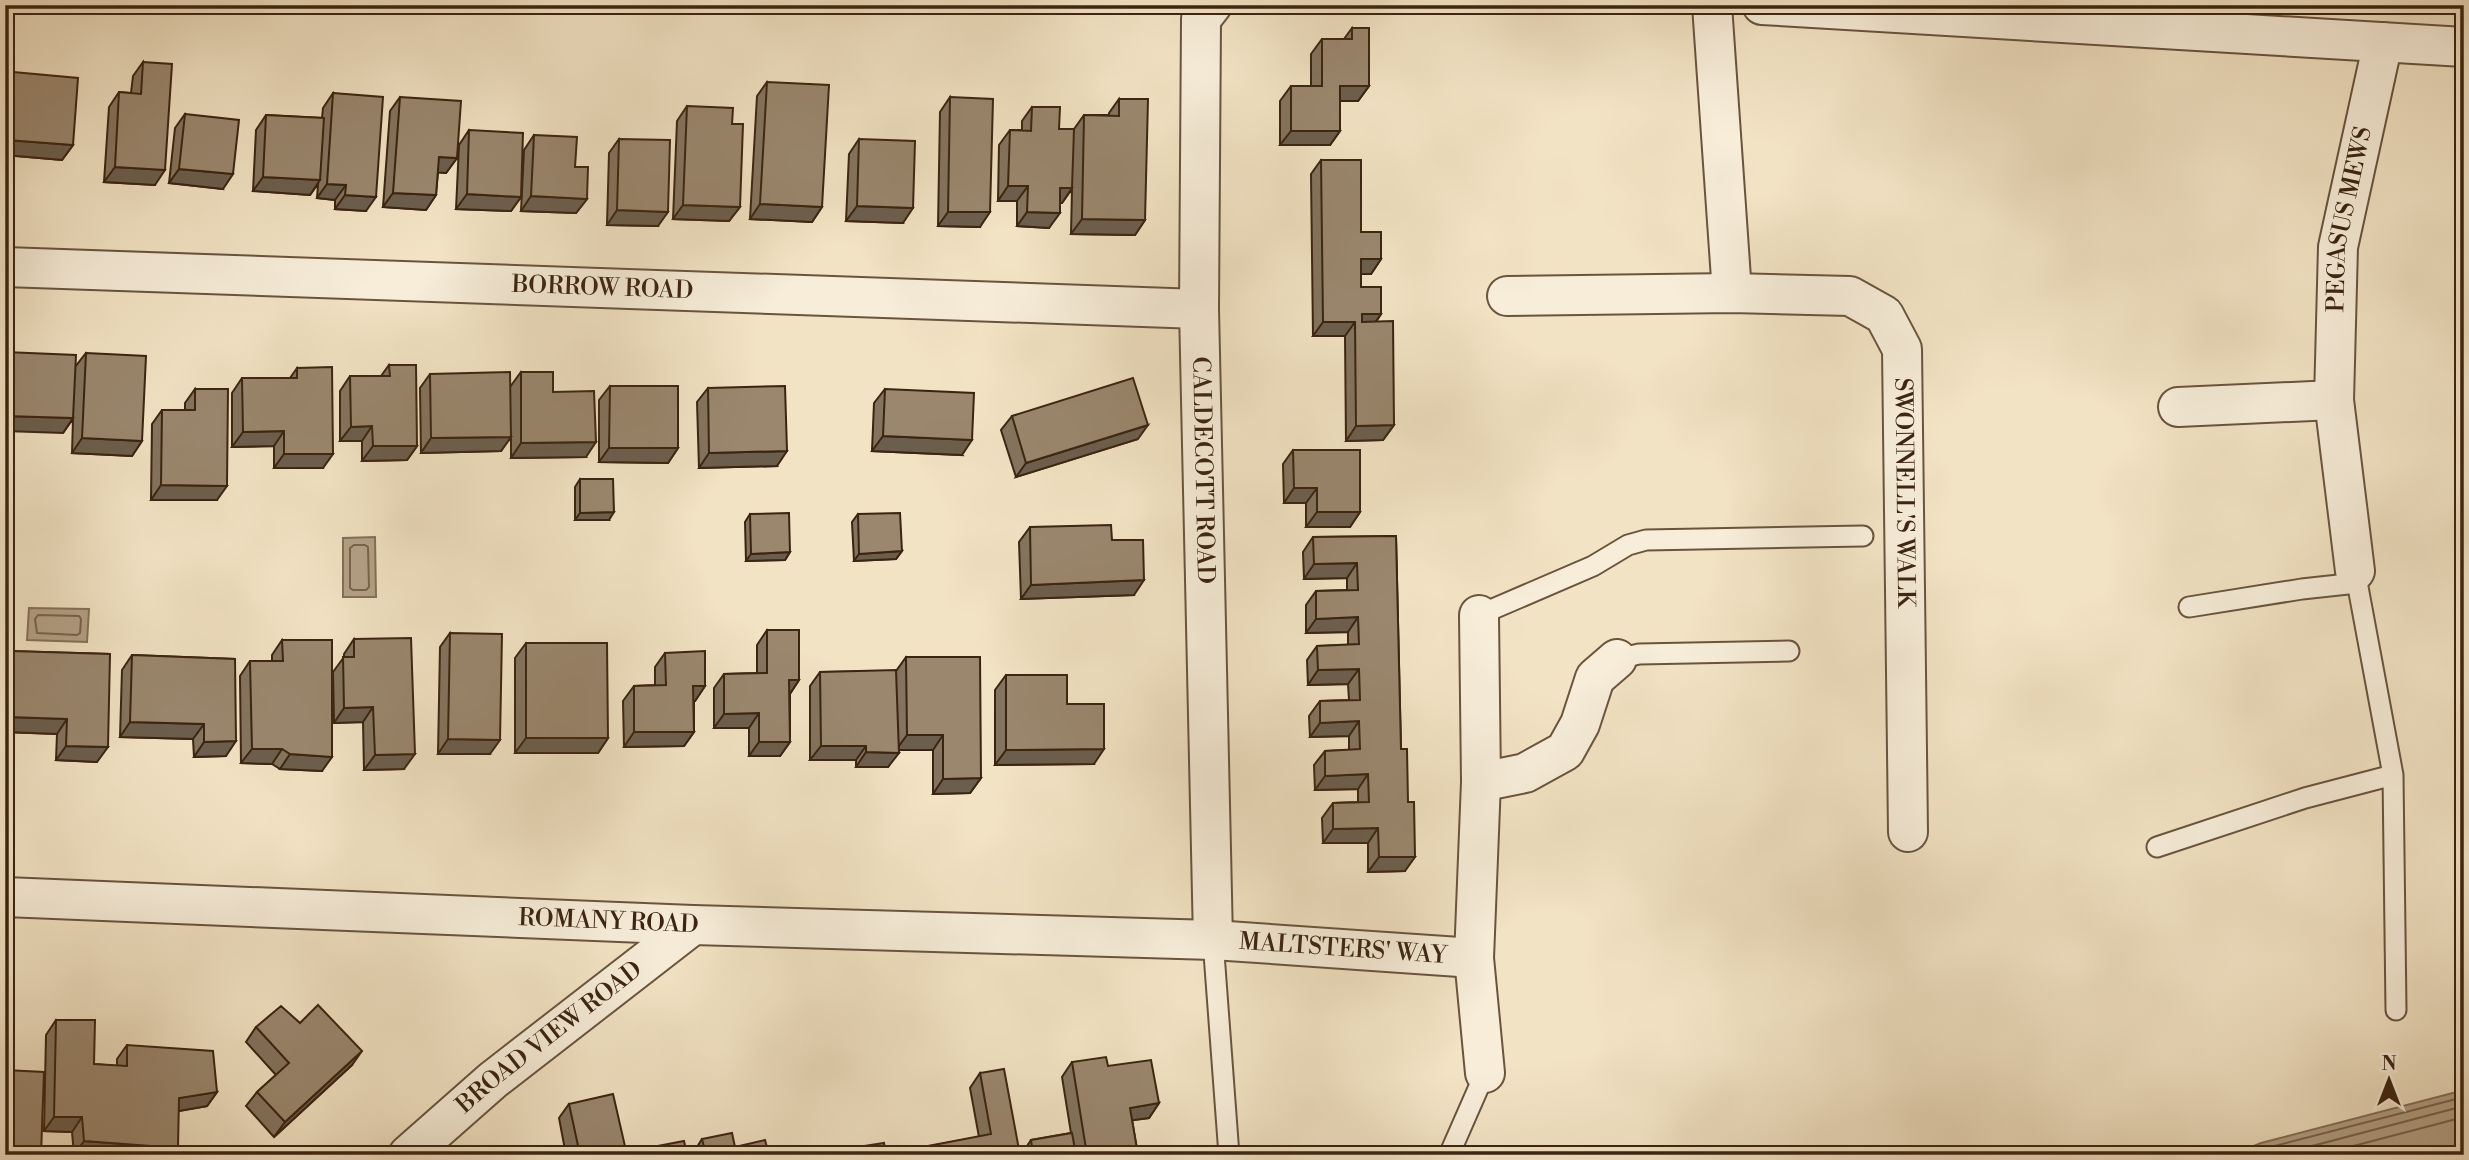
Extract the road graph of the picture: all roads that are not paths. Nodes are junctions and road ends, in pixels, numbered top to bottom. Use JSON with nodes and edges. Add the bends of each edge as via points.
{"nodes":[{"id":1,"x":1212,"y":5,"type":"edge"},
{"id":2,"x":1712,"y":5,"type":"edge"},
{"id":3,"x":1762,"y":5,"type":"edge"},
{"id":4,"x":2383,"y":42,"type":"junction"},
{"id":5,"x":2464,"y":47,"type":"edge"},
{"id":6,"x":5,"y":267,"type":"edge"},
{"id":7,"x":1732,"y":293,"type":"junction"},
{"id":8,"x":1507,"y":296,"type":"dead end"},
{"id":9,"x":1199,"y":309,"type":"junction"},
{"id":10,"x":2334,"y":400,"type":"junction"},
{"id":11,"x":2178,"y":407,"type":"dead end"},
{"id":12,"x":1863,"y":536,"type":"dead end"},
{"id":13,"x":2356,"y":577,"type":"junction"},
{"id":14,"x":2189,"y":607,"type":"dead end"},
{"id":15,"x":1479,"y":615,"type":"joint"},
{"id":16,"x":1788,"y":651,"type":"dead end"},
{"id":17,"x":1617,"y":659,"type":"joint"},
{"id":18,"x":2393,"y":775,"type":"junction"},
{"id":19,"x":1481,"y":782,"type":"junction"},
{"id":20,"x":1908,"y":832,"type":"dead end"},
{"id":21,"x":2157,"y":847,"type":"dead end"},
{"id":22,"x":5,"y":897,"type":"edge"},
{"id":23,"x":693,"y":925,"type":"junction"},
{"id":24,"x":1213,"y":940,"type":"junction"},
{"id":25,"x":1474,"y":958,"type":"junction"},
{"id":26,"x":2396,"y":1010,"type":"dead end"},
{"id":27,"x":1485,"y":1073,"type":"joint"},
{"id":28,"x":408,"y":1155,"type":"edge"},
{"id":29,"x":1229,"y":1155,"type":"edge"},
{"id":30,"x":1449,"y":1155,"type":"edge"}],
"edges":[{"from":1,"to":9,"type":"street","name":"CALDECOTT ROAD","via":[[1201,19]]},
{"from":2,"to":7,"type":"street"},
{"from":3,"to":4,"type":"street"},
{"from":4,"to":5,"type":"street"},
{"from":4,"to":10,"type":"street","name":"PEGASUS MEWS","via":[[2338,247]]},
{"from":6,"to":9,"type":"street","name":"BORROW ROAD"},
{"from":7,"to":8,"type":"street","name":"SWONNELL'S WALK"},
{"from":7,"to":20,"type":"street","name":"SWONNELL'S WALK","via":[[1850,296],[1884,315],[1902,349]]},
{"from":9,"to":24,"type":"street","name":"CALDECOTT ROAD"},
{"from":10,"to":11,"type":"street"},
{"from":10,"to":13,"type":"street","name":"PEGASUS MEWS"},
{"from":12,"to":15,"type":"lane","via":[[1646,540]]},
{"from":13,"to":14,"type":"lane"},
{"from":13,"to":18,"type":"lane"},
{"from":15,"to":19,"type":"street","name":"MALTSTERS' WAY"},
{"from":16,"to":17,"type":"lane","via":[[1639,654]]},
{"from":17,"to":19,"type":"street","via":[[1595,678],[1580,724],[1564,751],[1525,773]]},
{"from":18,"to":21,"type":"lane","via":[[2305,798]]},
{"from":18,"to":26,"type":"lane"},
{"from":19,"to":25,"type":"street","name":"MALTSTERS' WAY"},
{"from":22,"to":23,"type":"street","name":"ROMANY ROAD"},
{"from":23,"to":24,"type":"street","name":"ROMANY ROAD"},
{"from":23,"to":28,"type":"street","name":"BROAD VIEW ROAD","via":[[493,1080]]},
{"from":24,"to":25,"type":"street","name":"MALTSTERS' WAY"},
{"from":24,"to":29,"type":"lane"},
{"from":25,"to":27,"type":"street","name":"MALTSTERS' WAY"},
{"from":27,"to":30,"type":"lane"}]}
